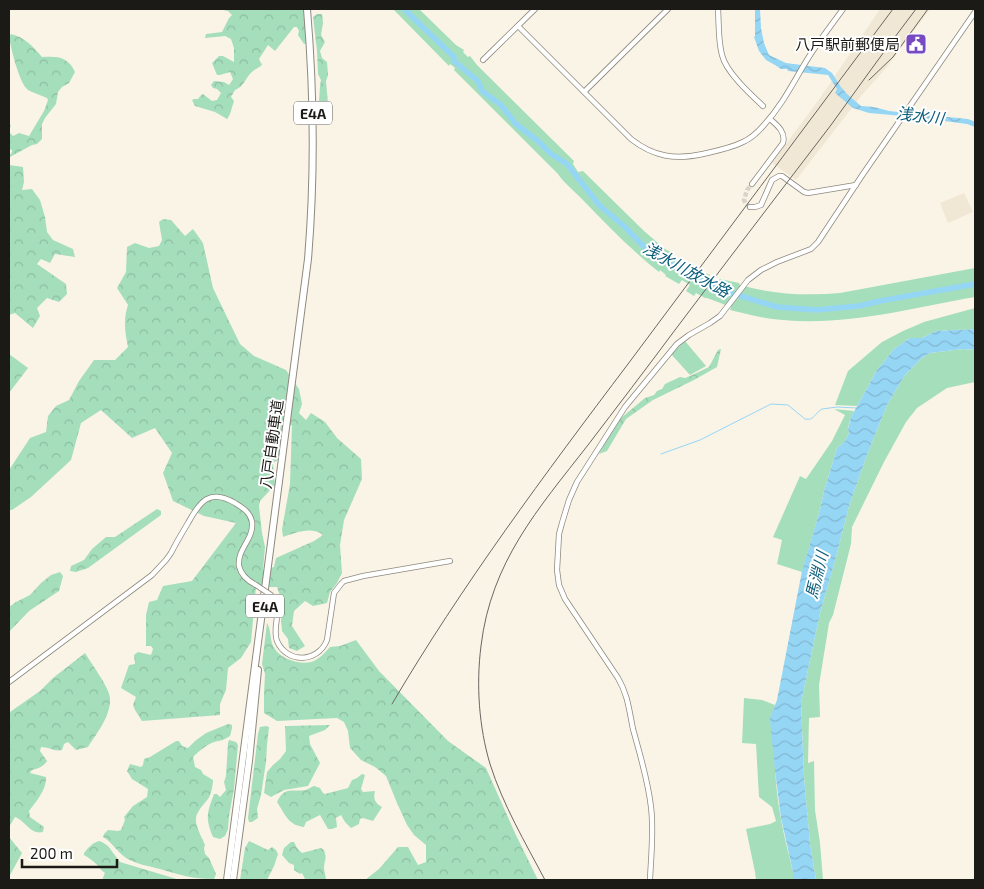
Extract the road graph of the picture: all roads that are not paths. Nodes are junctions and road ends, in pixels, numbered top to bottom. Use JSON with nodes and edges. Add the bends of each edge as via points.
{"nodes":[{"id":1,"x":308,"y":9,"type":"edge"},
{"id":2,"x":535,"y":9,"type":"edge"},
{"id":3,"x":668,"y":9,"type":"edge"},
{"id":4,"x":718,"y":9,"type":"edge"},
{"id":5,"x":844,"y":9,"type":"edge"},
{"id":6,"x":975,"y":12,"type":"edge"},
{"id":7,"x":518,"y":26,"type":"junction"},
{"id":8,"x":483,"y":60,"type":"dead end"},
{"id":9,"x":584,"y":92,"type":"junction"},
{"id":10,"x":763,"y":106,"type":"dead end"},
{"id":11,"x":770,"y":119,"type":"junction"},
{"id":12,"x":752,"y":184,"type":"tunnel mouth"},
{"id":13,"x":856,"y":185,"type":"junction"},
{"id":14,"x":750,"y":207,"type":"dead end"},
{"id":15,"x":289,"y":410,"type":"junction"},
{"id":16,"x":450,"y":561,"type":"dead end"},
{"id":17,"x":9,"y":682,"type":"edge"},
{"id":18,"x":227,"y":880,"type":"edge"},
{"id":19,"x":233,"y":880,"type":"edge"},
{"id":20,"x":650,"y":880,"type":"edge"}],
"edges":[{"from":1,"to":15,"type":"highway","name":"八戸自動車道","number":"E4A","via":[[313,99],[312,218]]},
{"from":2,"to":7,"type":"street"},
{"from":3,"to":9,"type":"street"},
{"from":4,"to":10,"type":"street","via":[[722,57],[732,74]]},
{"from":5,"to":11,"type":"street","via":[[820,40]]},
{"from":6,"to":13,"type":"street"},
{"from":7,"to":8,"type":"street"},
{"from":7,"to":9,"type":"street"},
{"from":9,"to":11,"type":"street","via":[[631,140],[666,156],[700,154],[743,143]]},
{"from":11,"to":12,"type":"street","via":[[784,135],[783,143]]},
{"from":13,"to":14,"type":"street","via":[[808,193],[779,176],[772,180],[761,205]]},
{"from":13,"to":20,"type":"street","via":[[814,246],[761,270],[716,319],[677,344],[624,407],[569,500],[559,534],[557,570],[561,591],[623,686],[627,698],[650,802]]},
{"from":15,"to":18,"type":"highway","name":"八戸自動車道","number":"E4A"},
{"from":15,"to":19,"type":"highway","name":"八戸自動車道","number":"E4A"},
{"from":16,"to":17,"type":"street","bridge":true,"via":[[344,581],[334,593],[325,645],[310,657],[294,656],[280,647],[276,638],[278,608],[271,594],[246,579],[240,570],[240,557],[252,529],[249,514],[228,498],[208,498],[198,505],[166,560],[152,576]]}]}
